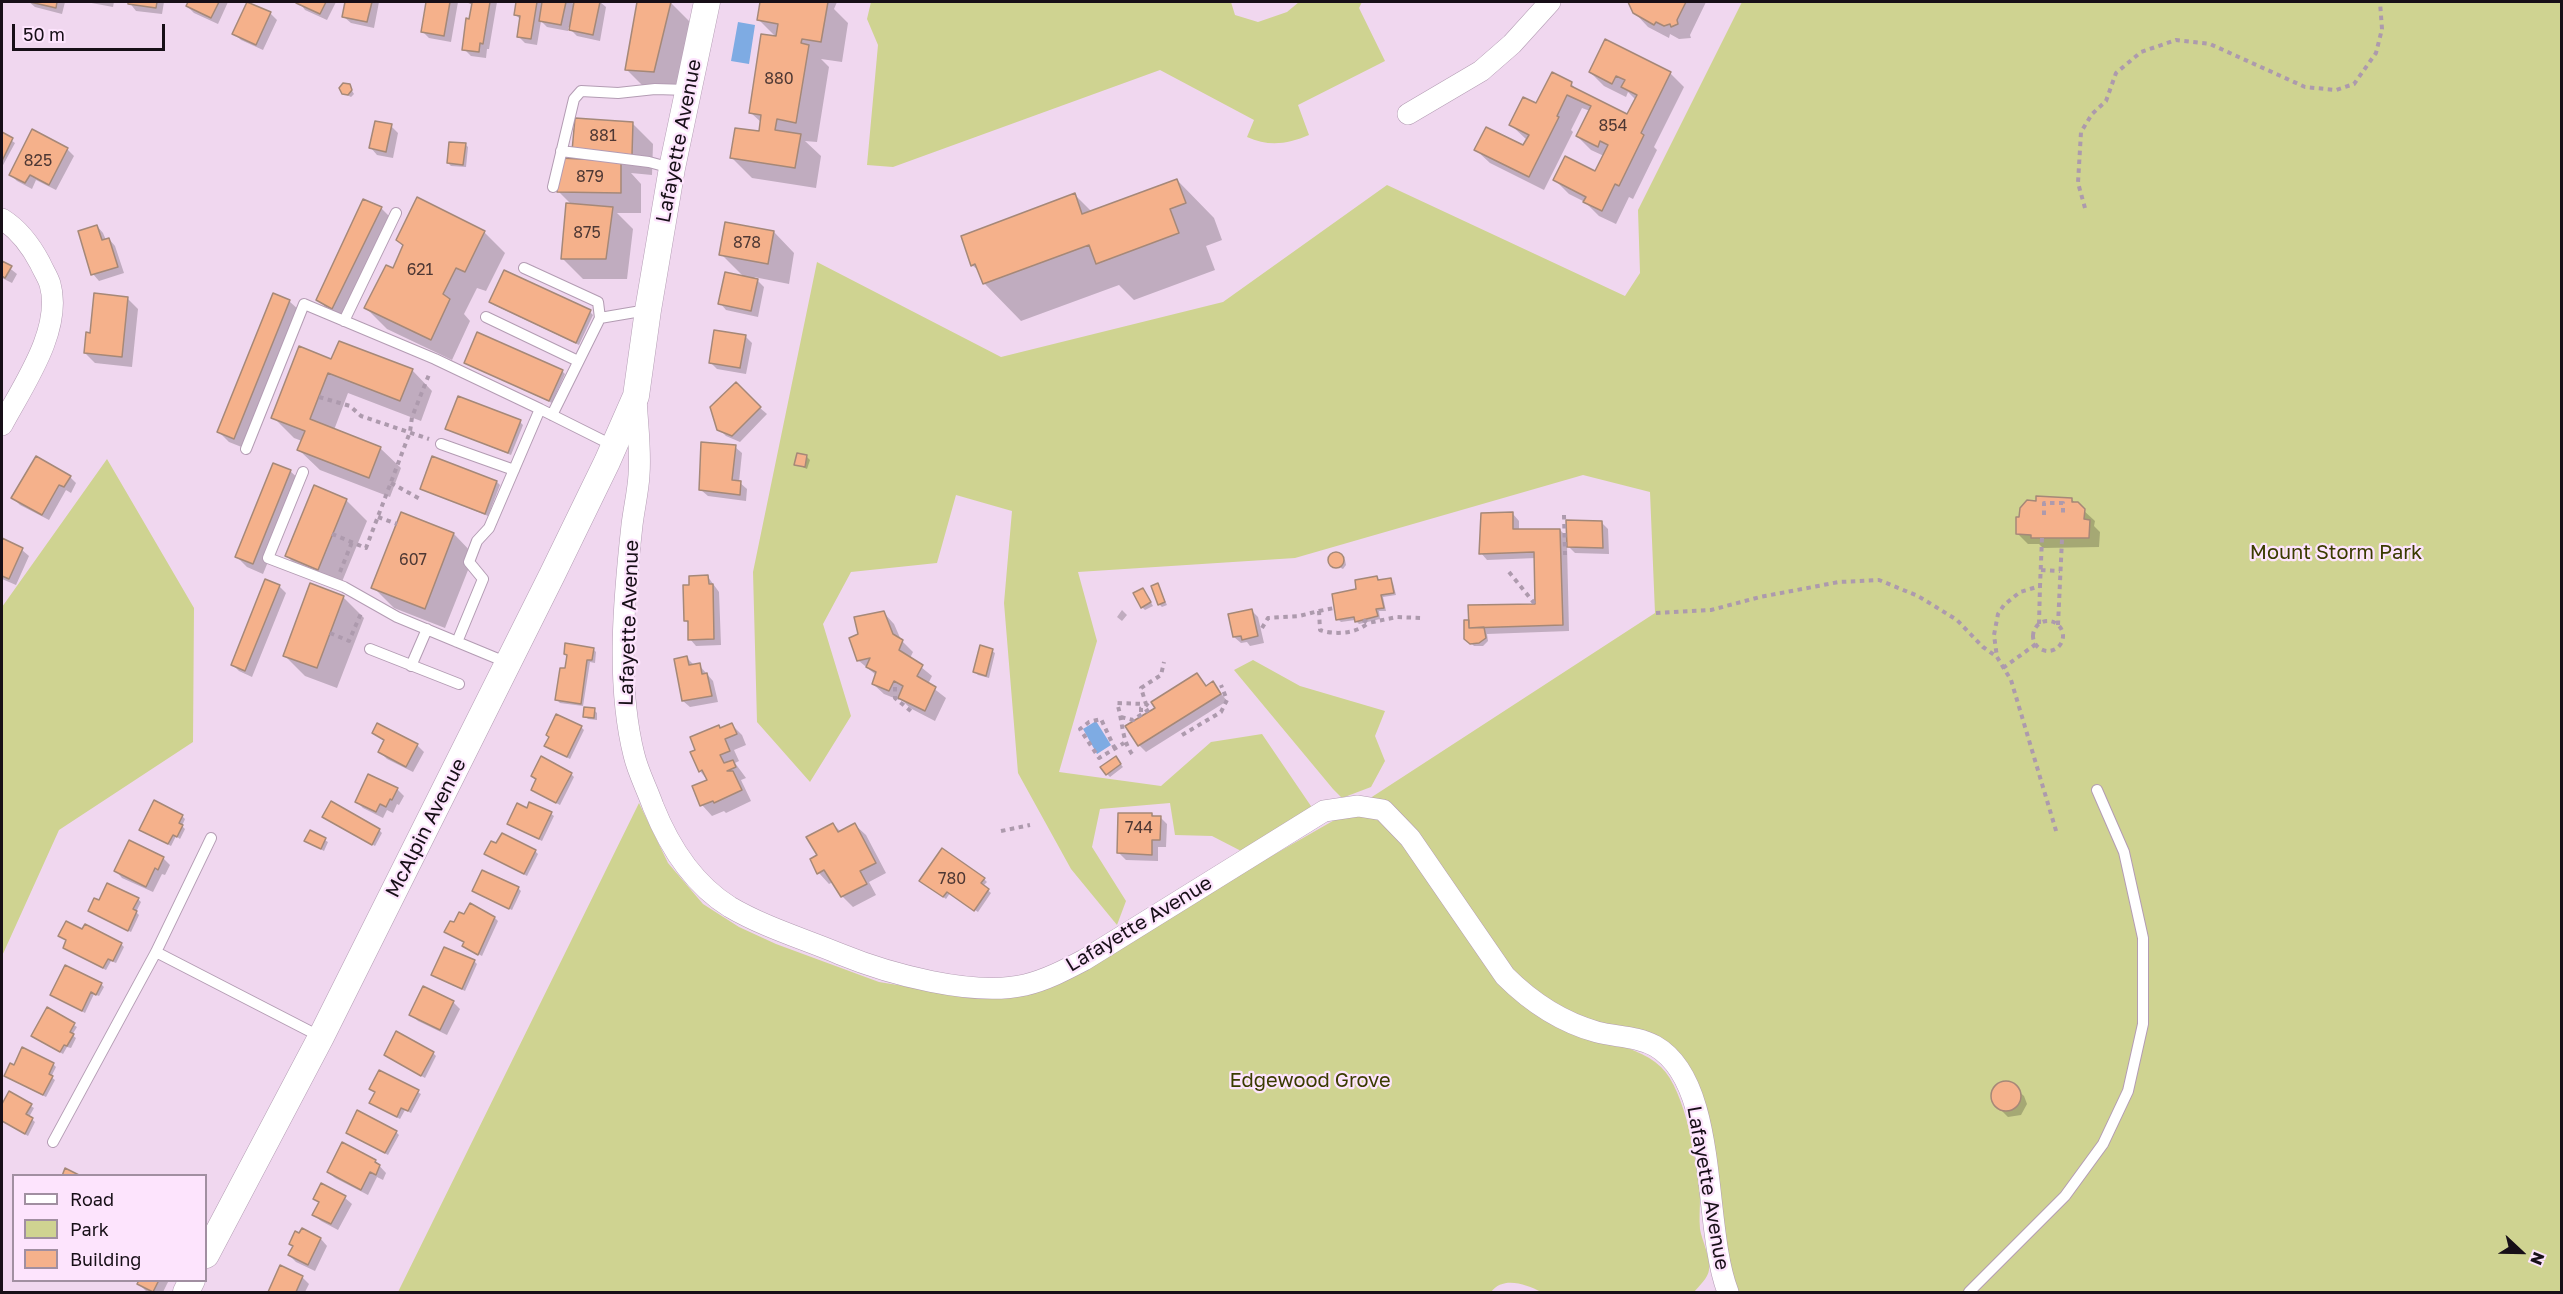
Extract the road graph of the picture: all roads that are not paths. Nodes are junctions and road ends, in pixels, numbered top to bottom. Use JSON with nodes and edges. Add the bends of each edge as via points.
{"nodes":[{"id":1,"x":707,"y":2,"type":"edge"},
{"id":2,"x":1550,"y":2,"type":"edge"},
{"id":3,"x":688,"y":90,"type":"junction"},
{"id":4,"x":1408,"y":114,"type":"dead end"},
{"id":5,"x":561,"y":151,"type":"junction"},
{"id":6,"x":672,"y":168,"type":"junction"},
{"id":7,"x":553,"y":187,"type":"dead end"},
{"id":8,"x":396,"y":213,"type":"dead end"},
{"id":9,"x":2,"y":219,"type":"edge"},
{"id":10,"x":524,"y":268,"type":"dead end"},
{"id":11,"x":648,"y":310,"type":"junction"},
{"id":12,"x":486,"y":317,"type":"dead end"},
{"id":13,"x":600,"y":318,"type":"junction"},
{"id":14,"x":344,"y":321,"type":"junction"},
{"id":15,"x":578,"y":361,"type":"junction"},
{"id":16,"x":636,"y":396,"type":"junction"},
{"id":17,"x":540,"y":409,"type":"junction"},
{"id":18,"x":552,"y":415,"type":"junction"},
{"id":19,"x":2,"y":425,"type":"edge"},
{"id":20,"x":441,"y":444,"type":"road end"},
{"id":21,"x":614,"y":446,"type":"junction"},
{"id":22,"x":246,"y":449,"type":"dead end"},
{"id":23,"x":514,"y":470,"type":"junction"},
{"id":24,"x":303,"y":472,"type":"dead end"},
{"id":25,"x":427,"y":629,"type":"junction"},
{"id":26,"x":457,"y":642,"type":"junction"},
{"id":27,"x":370,"y":648,"type":"dead end"},
{"id":28,"x":508,"y":663,"type":"junction"},
{"id":29,"x":411,"y":666,"type":"junction"},
{"id":30,"x":459,"y":684,"type":"dead end"},
{"id":31,"x":2097,"y":789,"type":"dead end"},
{"id":32,"x":211,"y":838,"type":"dead end"},
{"id":33,"x":156,"y":952,"type":"junction"},
{"id":34,"x":321,"y":1037,"type":"junction"},
{"id":35,"x":53,"y":1142,"type":"dead end"},
{"id":36,"x":207,"y":1253,"type":"edge"},
{"id":37,"x":1728,"y":1293,"type":"edge"},
{"id":38,"x":1969,"y":1293,"type":"edge"}],
"edges":[{"from":1,"to":3,"type":"street","name":"Lafayette Avenue"},
{"from":2,"to":4,"type":"street","via":[[1481,71]]},
{"from":3,"to":5,"type":"lane","via":[[580,91],[574,99]]},
{"from":3,"to":6,"type":"street","name":"Lafayette Avenue"},
{"from":5,"to":6,"type":"lane"},
{"from":5,"to":7,"type":"lane"},
{"from":6,"to":11,"type":"street","name":"Lafayette Avenue"},
{"from":8,"to":14,"type":"lane"},
{"from":9,"to":19,"type":"street","via":[[13,226],[35,253],[50,285],[51,312],[39,356]]},
{"from":10,"to":13,"type":"lane","via":[[598,303]]},
{"from":11,"to":13,"type":"lane"},
{"from":11,"to":16,"type":"street","name":"Lafayette Avenue"},
{"from":12,"to":15,"type":"lane"},
{"from":13,"to":15,"type":"lane"},
{"from":14,"to":17,"type":"lane"},
{"from":14,"to":22,"type":"lane","via":[[304,304]]},
{"from":15,"to":18,"type":"lane"},
{"from":16,"to":21,"type":"street","name":"McAlpin Avenue"},
{"from":16,"to":37,"type":"street","name":"Lafayette Avenue","via":[[640,474],[626,591],[627,722],[634,757],[660,822],[679,859],[703,885],[730,906],[764,922],[888,971],[963,986],[1007,987],[1052,976],[1084,960],[1324,812],[1358,806],[1383,810],[1410,838],[1505,976],[1523,994],[1571,1023],[1654,1045],[1682,1071],[1701,1132],[1716,1249]]},
{"from":17,"to":18,"type":"lane"},
{"from":17,"to":23,"type":"lane"},
{"from":18,"to":21,"type":"lane"},
{"from":20,"to":23,"type":"lane"},
{"from":21,"to":28,"type":"street","name":"McAlpin Avenue"},
{"from":23,"to":26,"type":"lane","via":[[489,528],[477,541],[469,562],[483,579]]},
{"from":24,"to":25,"type":"lane","via":[[268,558],[336,584]]},
{"from":25,"to":26,"type":"lane"},
{"from":25,"to":29,"type":"lane"},
{"from":26,"to":28,"type":"lane"},
{"from":27,"to":29,"type":"lane"},
{"from":28,"to":34,"type":"street","name":"McAlpin Avenue"},
{"from":29,"to":30,"type":"lane"},
{"from":31,"to":38,"type":"lane","via":[[2124,852],[2143,938],[2143,1024],[2128,1091],[2103,1144],[2065,1196]]},
{"from":32,"to":33,"type":"lane"},
{"from":33,"to":34,"type":"lane"},
{"from":33,"to":35,"type":"lane"},
{"from":34,"to":36,"type":"street","name":"McAlpin Avenue"}]}
